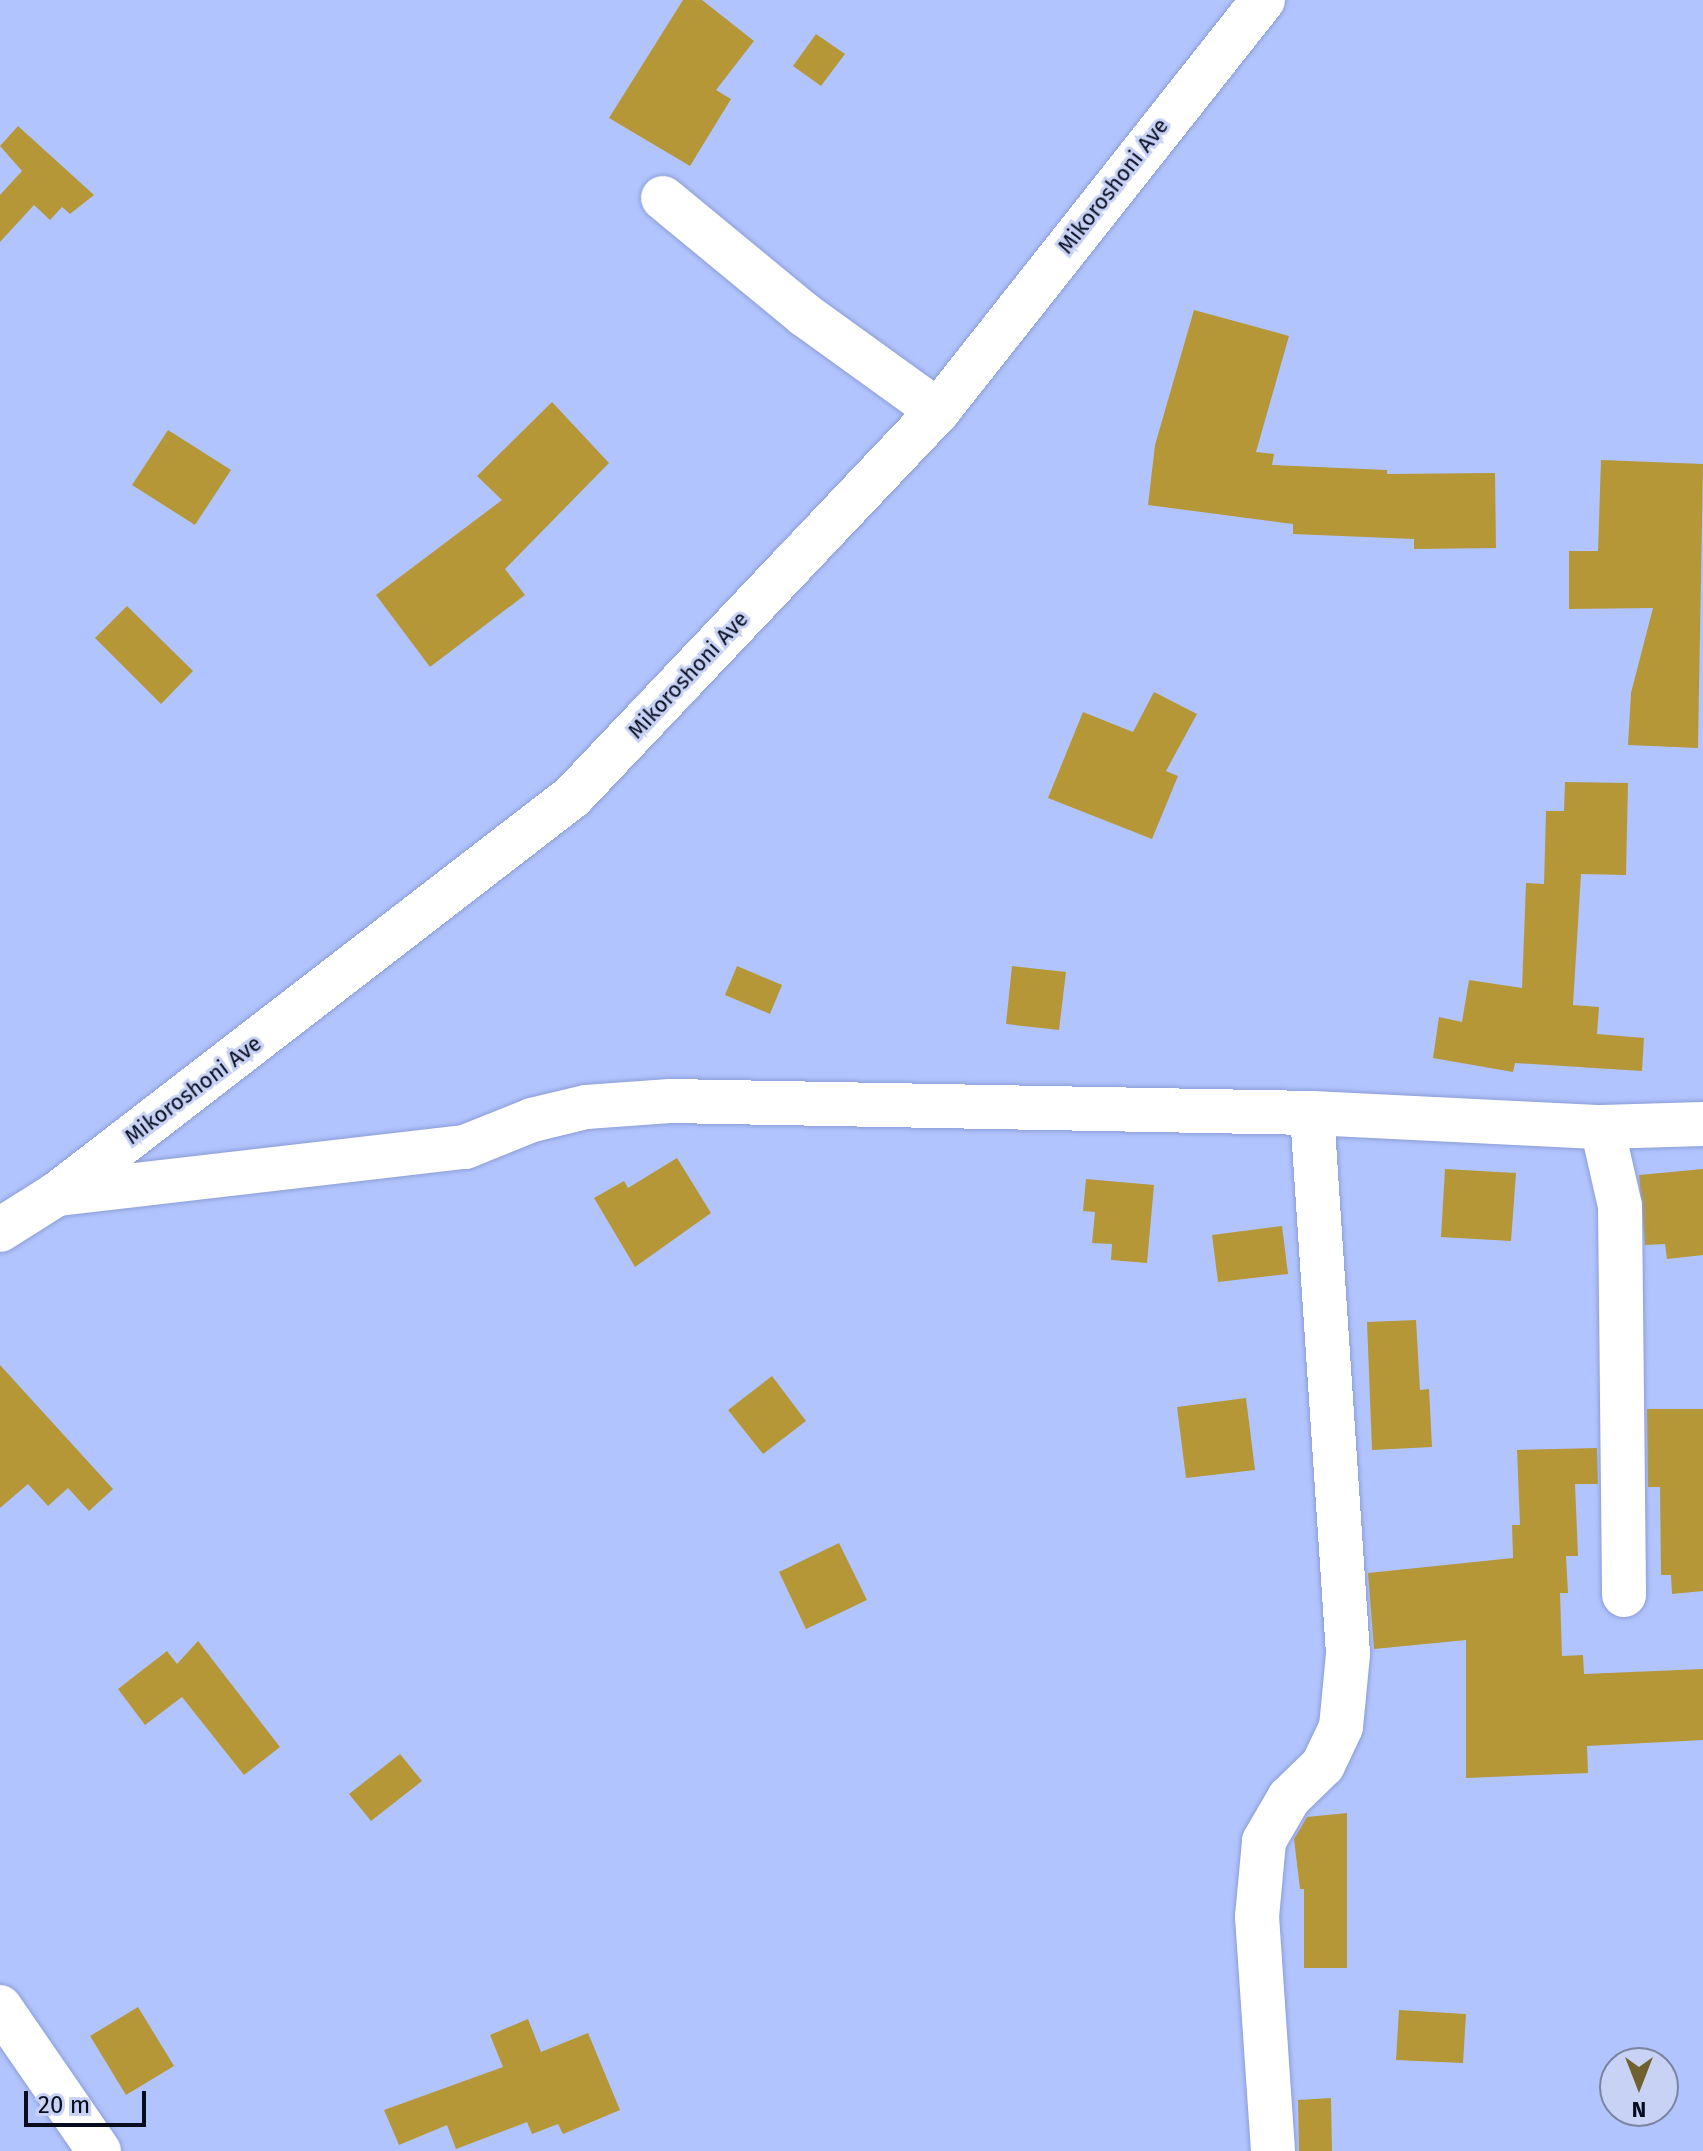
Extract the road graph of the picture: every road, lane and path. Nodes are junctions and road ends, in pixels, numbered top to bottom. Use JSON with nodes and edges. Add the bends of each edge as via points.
{"nodes":[{"id":1,"x":1263,"y":0,"type":"edge"},
{"id":2,"x":663,"y":198,"type":"dead end"},
{"id":3,"x":938,"y":411,"type":"junction"},
{"id":4,"x":1312,"y":1113,"type":"junction"},
{"id":5,"x":1703,"y":1124,"type":"edge"},
{"id":6,"x":1602,"y":1127,"type":"junction"},
{"id":7,"x":57,"y":1194,"type":"junction"},
{"id":8,"x":0,"y":1230,"type":"edge"},
{"id":9,"x":1624,"y":1595,"type":"dead end"},
{"id":10,"x":0,"y":2007,"type":"edge"},
{"id":11,"x":99,"y":2151,"type":"edge"},
{"id":12,"x":1273,"y":2151,"type":"edge"}],
"edges":[{"from":1,"to":3,"type":"street","name":"Mikoroshoni Ave"},
{"from":2,"to":3,"type":"street","via":[[805,315]]},
{"from":3,"to":7,"type":"street","name":"Mikoroshoni Ave","via":[[573,796]]},
{"from":4,"to":6,"type":"street"},
{"from":4,"to":7,"type":"street","via":[[670,1101],[586,1107],[532,1120],[465,1147]]},
{"from":4,"to":12,"type":"street","via":[[1348,1654],[1341,1727],[1323,1765],[1289,1798],[1264,1841],[1257,1917]]},
{"from":5,"to":6,"type":"street"},
{"from":6,"to":9,"type":"street","via":[[1620,1206]]},
{"from":7,"to":8,"type":"street","name":"Mikoroshoni Ave"},
{"from":10,"to":11,"type":"street"}]}
